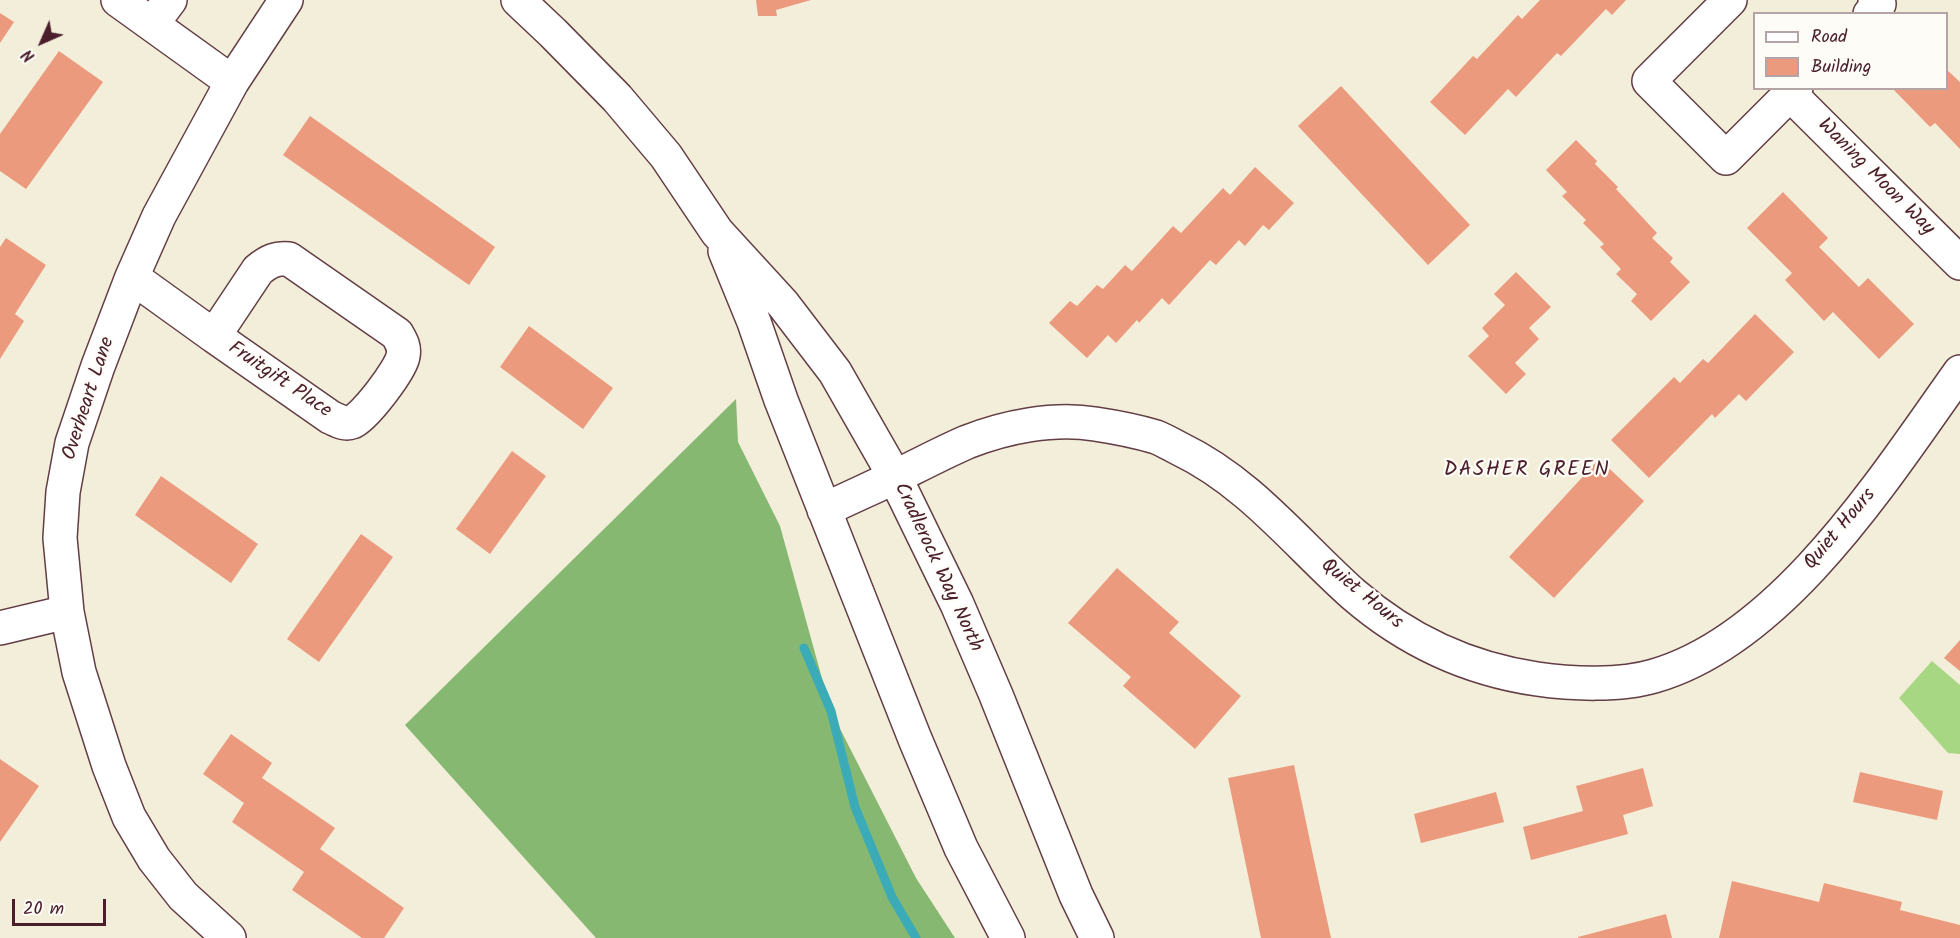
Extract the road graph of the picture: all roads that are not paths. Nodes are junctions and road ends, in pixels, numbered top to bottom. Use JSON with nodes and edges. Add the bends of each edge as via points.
{"nodes":[{"id":1,"x":117,"y":0,"type":"edge"},
{"id":2,"x":286,"y":0,"type":"edge"},
{"id":3,"x":518,"y":0,"type":"edge"},
{"id":4,"x":1730,"y":0,"type":"edge"},
{"id":5,"x":1875,"y":0,"type":"edge"},
{"id":6,"x":161,"y":12,"type":"edge"},
{"id":7,"x":1872,"y":12,"type":"edge"},
{"id":8,"x":232,"y":82,"type":"junction"},
{"id":9,"x":1793,"y":91,"type":"edge"},
{"id":10,"x":717,"y":232,"type":"junction"},
{"id":11,"x":1960,"y":263,"type":"edge"},
{"id":12,"x":132,"y":278,"type":"junction"},
{"id":13,"x":214,"y":336,"type":"junction"},
{"id":14,"x":1960,"y":372,"type":"edge"},
{"id":15,"x":895,"y":477,"type":"junction"},
{"id":16,"x":824,"y":510,"type":"junction"},
{"id":17,"x":67,"y":612,"type":"junction"},
{"id":18,"x":0,"y":628,"type":"edge"},
{"id":19,"x":229,"y":938,"type":"edge"},
{"id":20,"x":1008,"y":938,"type":"edge"},
{"id":21,"x":1097,"y":938,"type":"edge"}],
"edges":[{"from":1,"to":6,"type":"street"},
{"from":2,"to":8,"type":"street","name":"Overheart Lane"},
{"from":3,"to":10,"type":"street","name":"Cradlerock Way North","via":[[617,98],[666,156]]},
{"from":4,"to":9,"type":"street","name":"Waning Moon Way","via":[[1649,81],[1726,158]]},
{"from":5,"to":7,"type":"street","via":[[1879,4]]},
{"from":6,"to":8,"type":"street"},
{"from":8,"to":12,"type":"street","name":"Overheart Lane","via":[[159,216]]},
{"from":9,"to":11,"type":"street","name":"Waning Moon Way"},
{"from":10,"to":15,"type":"street","name":"Cradlerock Way North","via":[[783,304],[835,372]]},
{"from":10,"to":16,"type":"street","name":"Cradlerock Way North"},
{"from":12,"to":13,"type":"street","name":"Fruitgift Place"},
{"from":12,"to":17,"type":"street","name":"Overheart Lane","via":[[72,443],[60,538]]},
{"from":13,"to":13,"type":"street","name":"Fruitgift Place","via":[[343,423],[353,422],[363,414],[404,357],[397,334],[290,260],[277,258],[258,270]]},
{"from":14,"to":15,"type":"street","name":"Quiet Hours","via":[[1853,520],[1797,582],[1750,624],[1713,651],[1676,669],[1649,678],[1601,683],[1557,682],[1505,674],[1423,643],[1385,620],[1354,594],[1233,482],[1197,457],[1158,438],[1093,423],[1051,423],[968,442]]},
{"from":15,"to":16,"type":"street","name":"Quiet Hours"},
{"from":15,"to":21,"type":"street","name":"Cradlerock Way North","via":[[961,614]]},
{"from":16,"to":20,"type":"street","name":"Cradlerock Way North","via":[[915,739],[962,848]]},
{"from":17,"to":18,"type":"street"},
{"from":17,"to":19,"type":"street","name":"Overheart Lane","via":[[79,672],[129,817],[154,859],[183,896]]}]}
